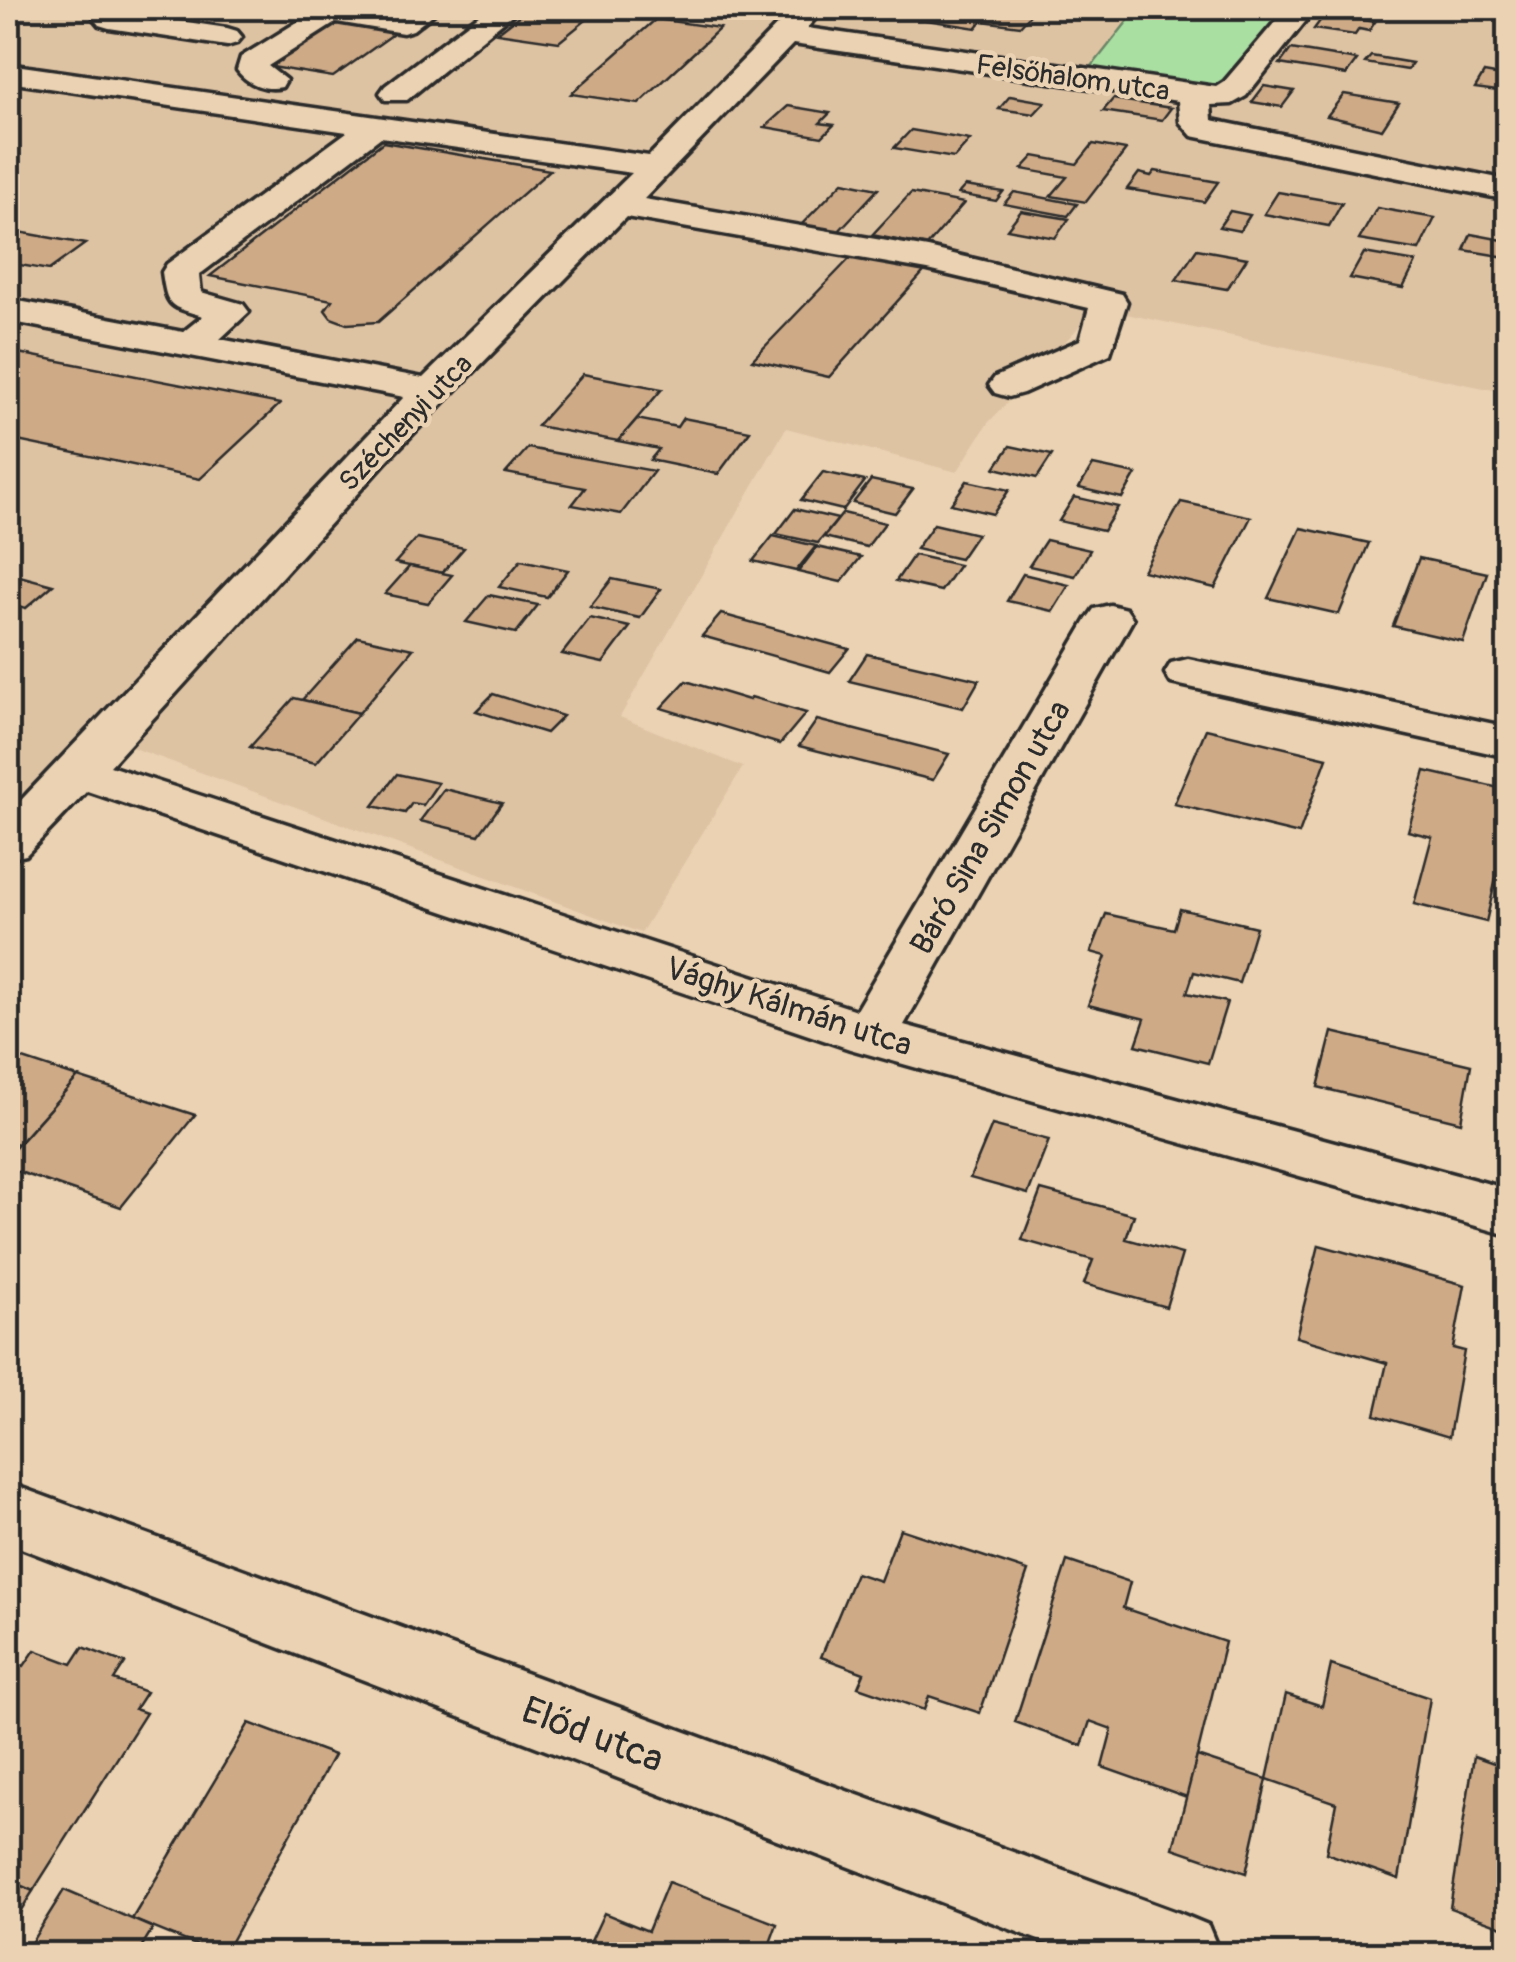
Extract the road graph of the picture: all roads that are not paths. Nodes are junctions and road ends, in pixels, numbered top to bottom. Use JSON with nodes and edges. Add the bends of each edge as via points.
{"nodes":[{"id":1,"x":113,"y":8,"type":"edge"},
{"id":2,"x":427,"y":8,"type":"edge"},
{"id":3,"x":506,"y":8,"type":"edge"},
{"id":4,"x":1302,"y":8,"type":"edge"},
{"id":5,"x":335,"y":10,"type":"edge"},
{"id":6,"x":798,"y":21,"type":"edge"},
{"id":7,"x":226,"y":37,"type":"dead end"},
{"id":8,"x":8,"y":73,"type":"edge"},
{"id":9,"x":271,"y":80,"type":"dead end"},
{"id":10,"x":396,"y":94,"type":"dead end"},
{"id":11,"x":1191,"y":94,"type":"junction"},
{"id":12,"x":375,"y":126,"type":"junction"},
{"id":13,"x":658,"y":167,"type":"junction"},
{"id":14,"x":1508,"y":190,"type":"edge"},
{"id":15,"x":622,"y":206,"type":"junction"},
{"id":16,"x":8,"y":310,"type":"edge"},
{"id":17,"x":190,"y":345,"type":"junction"},
{"id":18,"x":1008,"y":385,"type":"dead end"},
{"id":19,"x":431,"y":392,"type":"junction"},
{"id":20,"x":1110,"y":619,"type":"dead end"},
{"id":21,"x":1188,"y":673,"type":"dead end"},
{"id":22,"x":1508,"y":742,"type":"edge"},
{"id":23,"x":79,"y":772,"type":"junction"},
{"id":24,"x":8,"y":843,"type":"edge"},
{"id":25,"x":870,"y":1035,"type":"junction"},
{"id":26,"x":1508,"y":1212,"type":"edge"},
{"id":27,"x":8,"y":1512,"type":"edge"},
{"id":28,"x":1178,"y":1954,"type":"edge"}],
"edges":[{"from":1,"to":7,"type":"street","via":[[109,19]]},
{"from":2,"to":5,"type":"street","via":[[404,24]]},
{"from":3,"to":10,"type":"street"},
{"from":4,"to":11,"type":"street","via":[[1235,90],[1221,97]]},
{"from":5,"to":9,"type":"street","via":[[252,63],[252,70]]},
{"from":6,"to":11,"type":"street","name":"Felsőhalom utca"},
{"from":6,"to":13,"type":"street","name":"Széchenyi utca"},
{"from":8,"to":12,"type":"street"},
{"from":11,"to":14,"type":"street","name":"Felsőhalom utca","via":[[1196,122],[1215,132]]},
{"from":12,"to":13,"type":"street"},
{"from":12,"to":17,"type":"street","via":[[180,272],[184,299],[230,312]]},
{"from":13,"to":15,"type":"street","name":"Széchenyi utca"},
{"from":15,"to":18,"type":"street","via":[[1042,283],[1108,302],[1097,346]]},
{"from":15,"to":19,"type":"street","name":"Széchenyi utca"},
{"from":16,"to":17,"type":"street"},
{"from":17,"to":19,"type":"street"},
{"from":19,"to":23,"type":"street","name":"Széchenyi utca"},
{"from":20,"to":25,"type":"street","name":"Báró Sina Simon utca"},
{"from":21,"to":22,"type":"street"},
{"from":23,"to":24,"type":"street","name":"Széchenyi utca"},
{"from":23,"to":25,"type":"street","name":"Vághy Kálmán utca"},
{"from":25,"to":26,"type":"street","name":"Vághy Kálmán utca"},
{"from":27,"to":28,"type":"street","name":"Előd utca"}]}
